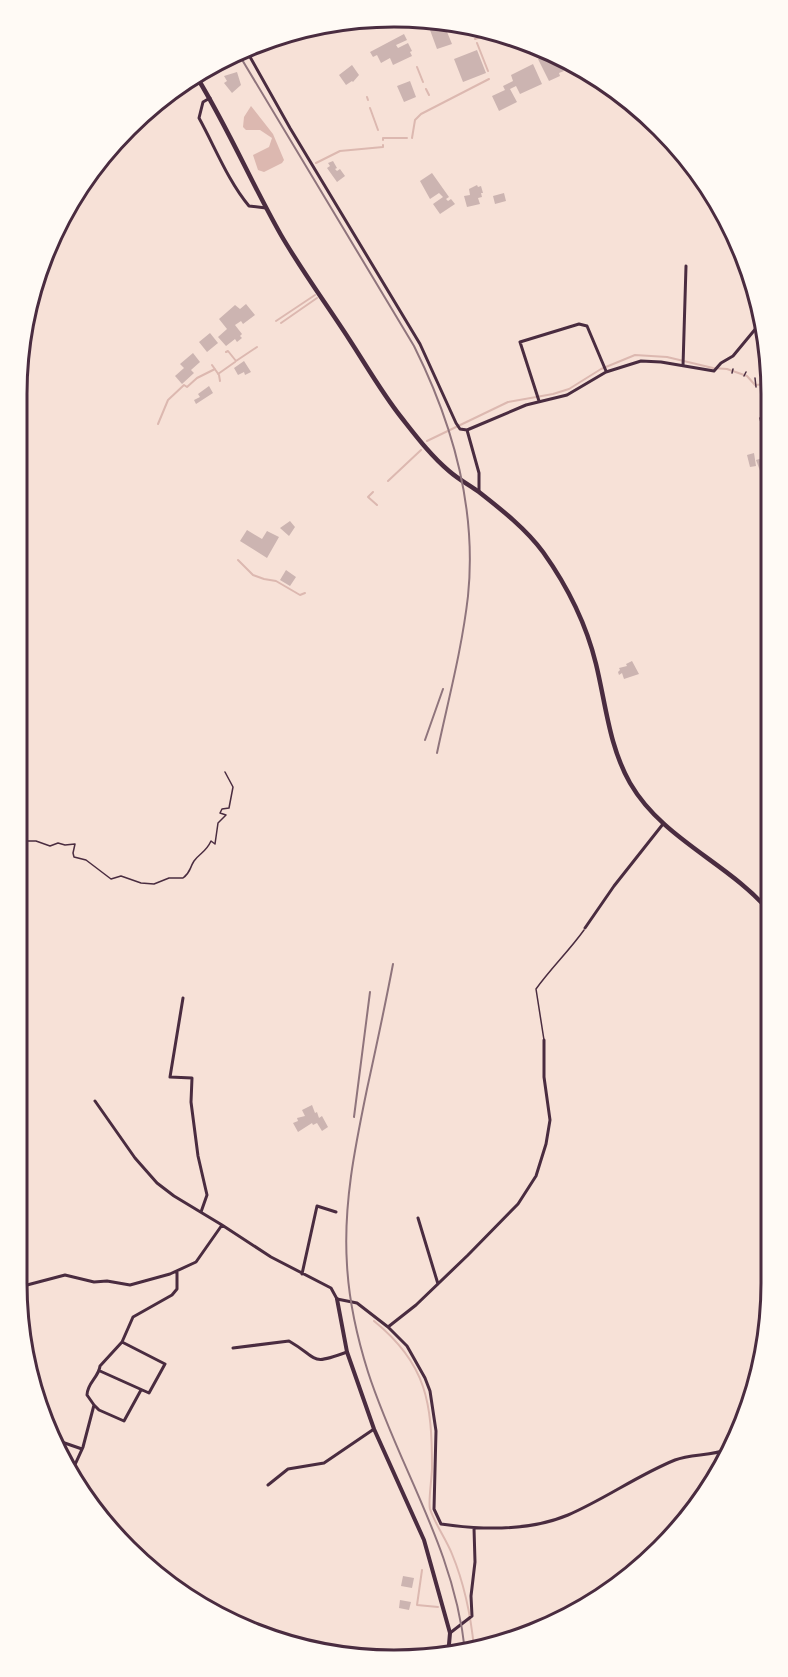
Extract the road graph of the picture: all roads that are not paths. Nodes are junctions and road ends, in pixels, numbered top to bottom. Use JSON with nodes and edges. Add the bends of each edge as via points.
{"nodes":[{"id":1,"x":250,"y":57,"type":"edge"},
{"id":2,"x":200,"y":83,"type":"edge"},
{"id":3,"x":210,"y":98,"type":"junction"},
{"id":4,"x":267,"y":208,"type":"junction"},
{"id":5,"x":686,"y":266,"type":"dead end"},
{"id":6,"x":755,"y":329,"type":"edge"},
{"id":7,"x":683,"y":364,"type":"junction"},
{"id":8,"x":605,"y":371,"type":"junction"},
{"id":9,"x":538,"y":400,"type":"junction"},
{"id":10,"x":467,"y":430,"type":"junction"},
{"id":11,"x":479,"y":493,"type":"junction"},
{"id":12,"x":663,"y":824,"type":"junction"},
{"id":13,"x":761,"y":904,"type":"edge"},
{"id":14,"x":585,"y":928,"type":"joint"},
{"id":15,"x":183,"y":998,"type":"dead end"},
{"id":16,"x":544,"y":1040,"type":"joint"},
{"id":17,"x":95,"y":1101,"type":"dead end"},
{"id":18,"x":201,"y":1212,"type":"junction"},
{"id":19,"x":336,"y":1212,"type":"dead end"},
{"id":20,"x":418,"y":1218,"type":"dead end"},
{"id":21,"x":222,"y":1224,"type":"junction"},
{"id":22,"x":177,"y":1271,"type":"junction"},
{"id":23,"x":302,"y":1274,"type":"junction"},
{"id":24,"x":438,"y":1284,"type":"junction"},
{"id":25,"x":27,"y":1285,"type":"edge"},
{"id":26,"x":337,"y":1299,"type":"junction"},
{"id":27,"x":388,"y":1327,"type":"junction"},
{"id":28,"x":122,"y":1342,"type":"junction"},
{"id":29,"x":233,"y":1348,"type":"dead end"},
{"id":30,"x":347,"y":1352,"type":"junction"},
{"id":31,"x":100,"y":1371,"type":"junction"},
{"id":32,"x":141,"y":1390,"type":"junction"},
{"id":33,"x":94,"y":1405,"type":"junction"},
{"id":34,"x":375,"y":1430,"type":"junction"},
{"id":35,"x":64,"y":1443,"type":"edge"},
{"id":36,"x":82,"y":1449,"type":"junction"},
{"id":37,"x":719,"y":1453,"type":"edge"},
{"id":38,"x":75,"y":1465,"type":"edge"},
{"id":39,"x":268,"y":1485,"type":"dead end"},
{"id":40,"x":474,"y":1528,"type":"junction"},
{"id":41,"x":450,"y":1633,"type":"junction"},
{"id":42,"x":449,"y":1646,"type":"edge"}],
"edges":[{"from":1,"to":10,"type":"street","via":[[420,344],[456,423]]},
{"from":2,"to":3,"type":"main road"},
{"from":3,"to":4,"type":"main road"},
{"from":3,"to":4,"type":"street","via":[[203,102],[199,118],[249,206]]},
{"from":4,"to":11,"type":"main road","via":[[398,413],[449,472]]},
{"from":5,"to":7,"type":"street"},
{"from":6,"to":7,"type":"street","via":[[733,356],[711,372]]},
{"from":7,"to":8,"type":"street","via":[[641,361]]},
{"from":8,"to":9,"type":"street","via":[[575,391]]},
{"from":8,"to":9,"type":"street","via":[[587,326],[579,324],[520,342]]},
{"from":9,"to":10,"type":"street"},
{"from":10,"to":11,"type":"street","via":[[479,473]]},
{"from":11,"to":12,"type":"main road","via":[[537,545],[578,609],[597,666],[616,752],[639,797]]},
{"from":12,"to":13,"type":"main road"},
{"from":12,"to":14,"type":"street"},
{"from":14,"to":16,"type":"lane","via":[[536,989]]},
{"from":15,"to":18,"type":"street","via":[[170,1077],[192,1078],[190,1102],[207,1195]]},
{"from":16,"to":24,"type":"street","via":[[550,1120],[536,1176],[518,1204]]},
{"from":17,"to":18,"type":"street","via":[[147,1174]]},
{"from":18,"to":21,"type":"street"},
{"from":19,"to":23,"type":"street","via":[[317,1206]]},
{"from":20,"to":24,"type":"street"},
{"from":21,"to":22,"type":"street","via":[[196,1263]]},
{"from":21,"to":23,"type":"street"},
{"from":22,"to":25,"type":"street","via":[[136,1285],[65,1275]]},
{"from":22,"to":28,"type":"street","via":[[177,1289],[133,1317]]},
{"from":23,"to":26,"type":"street","via":[[331,1288]]},
{"from":24,"to":27,"type":"street"},
{"from":26,"to":27,"type":"street","via":[[357,1303]]},
{"from":26,"to":30,"type":"street"},
{"from":27,"to":40,"type":"street","via":[[407,1347],[430,1391],[436,1431],[434,1509],[441,1524]]},
{"from":28,"to":31,"type":"street","via":[[100,1366]]},
{"from":28,"to":32,"type":"street","via":[[165,1364],[149,1393]]},
{"from":29,"to":30,"type":"street","via":[[289,1341],[321,1361]]},
{"from":30,"to":34,"type":"street"},
{"from":31,"to":32,"type":"street"},
{"from":31,"to":33,"type":"street","via":[[86,1391]]},
{"from":32,"to":33,"type":"street","via":[[124,1421]]},
{"from":33,"to":36,"type":"street"},
{"from":34,"to":39,"type":"street","via":[[324,1463],[288,1469]]},
{"from":34,"to":41,"type":"street","via":[[424,1540]]},
{"from":35,"to":36,"type":"street"},
{"from":36,"to":38,"type":"street"},
{"from":37,"to":40,"type":"street","via":[[677,1459],[565,1516],[530,1525]]},
{"from":40,"to":41,"type":"street","via":[[472,1616]]},
{"from":41,"to":42,"type":"street"}]}
